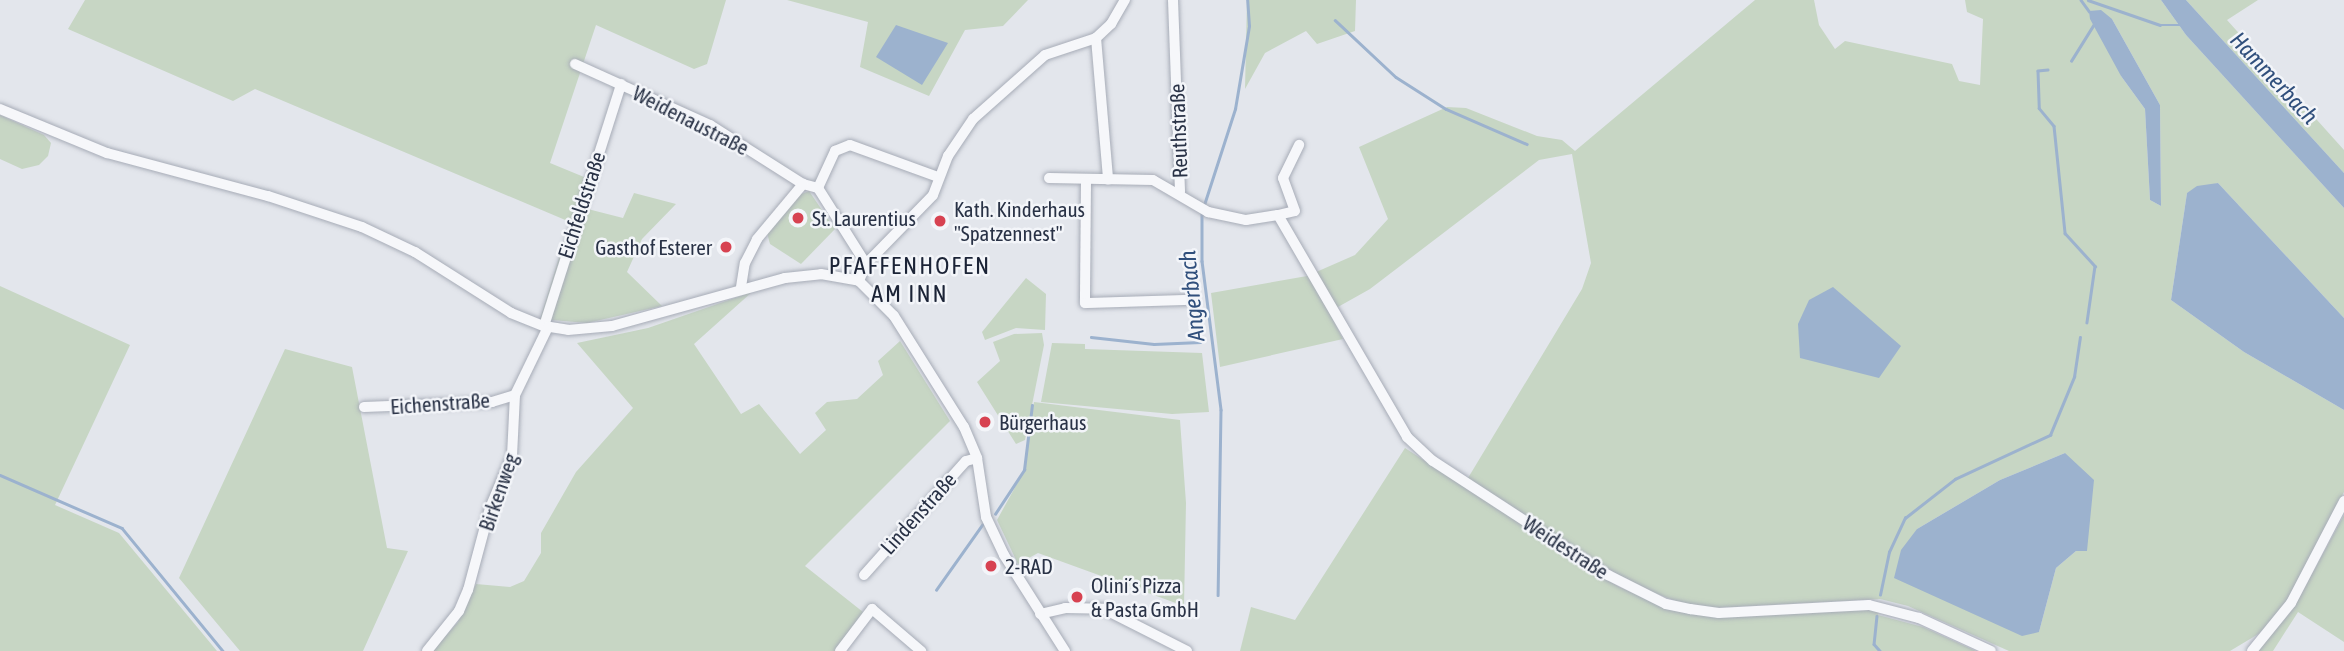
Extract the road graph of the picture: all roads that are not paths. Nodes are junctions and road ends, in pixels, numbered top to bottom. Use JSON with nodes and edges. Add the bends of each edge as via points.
{"nodes":[{"id":1,"x":1125,"y":0,"type":"edge"},
{"id":2,"x":1173,"y":0,"type":"edge"},
{"id":3,"x":1096,"y":38,"type":"junction"},
{"id":4,"x":575,"y":64,"type":"dead end"},
{"id":5,"x":621,"y":84,"type":"junction"},
{"id":6,"x":0,"y":109,"type":"edge"},
{"id":7,"x":1299,"y":145,"type":"dead end"},
{"id":8,"x":938,"y":177,"type":"junction"},
{"id":9,"x":1049,"y":178,"type":"dead end"},
{"id":10,"x":1108,"y":179,"type":"junction"},
{"id":11,"x":1086,"y":181,"type":"junction"},
{"id":12,"x":803,"y":184,"type":"junction"},
{"id":13,"x":818,"y":188,"type":"junction"},
{"id":14,"x":1180,"y":192,"type":"junction"},
{"id":15,"x":1278,"y":215,"type":"junction"},
{"id":16,"x":866,"y":264,"type":"junction"},
{"id":17,"x":859,"y":281,"type":"junction"},
{"id":18,"x":741,"y":287,"type":"junction"},
{"id":19,"x":1187,"y":300,"type":"dead end"},
{"id":20,"x":546,"y":326,"type":"junction"},
{"id":21,"x":515,"y":394,"type":"junction"},
{"id":22,"x":364,"y":407,"type":"dead end"},
{"id":23,"x":977,"y":458,"type":"junction"},
{"id":24,"x":2344,"y":501,"type":"edge"},
{"id":25,"x":864,"y":575,"type":"dead end"},
{"id":26,"x":1041,"y":614,"type":"junction"},
{"id":27,"x":1173,"y":647,"type":"edge"},
{"id":28,"x":427,"y":651,"type":"edge"},
{"id":29,"x":840,"y":651,"type":"edge"},
{"id":30,"x":921,"y":651,"type":"edge"},
{"id":31,"x":1065,"y":651,"type":"edge"},
{"id":32,"x":1187,"y":651,"type":"edge"},
{"id":33,"x":1991,"y":651,"type":"edge"},
{"id":34,"x":2252,"y":651,"type":"edge"}],
"edges":[{"from":1,"to":3,"type":"street"},
{"from":2,"to":14,"type":"street","name":"Reuthstraße"},
{"from":3,"to":8,"type":"street","via":[[1045,54],[960,134]]},
{"from":3,"to":10,"type":"street"},
{"from":4,"to":5,"type":"street","name":"Weidenaustraße"},
{"from":5,"to":12,"type":"street","name":"Weidenaustraße","via":[[710,125]]},
{"from":5,"to":20,"type":"street","name":"Eichfeldstraße"},
{"from":6,"to":20,"type":"street","via":[[107,153],[353,223],[415,252],[511,313]]},
{"from":7,"to":15,"type":"street","via":[[1283,178],[1295,211]]},
{"from":8,"to":13,"type":"street","via":[[850,145],[835,151]]},
{"from":8,"to":16,"type":"street","via":[[933,195],[916,216]]},
{"from":9,"to":11,"type":"street"},
{"from":10,"to":11,"type":"street"},
{"from":10,"to":14,"type":"street","via":[[1153,180]]},
{"from":11,"to":19,"type":"street","via":[[1085,303]]},
{"from":12,"to":13,"type":"street","name":"Weidenaustraße"},
{"from":12,"to":18,"type":"street","via":[[757,239],[741,273]]},
{"from":13,"to":16,"type":"street"},
{"from":14,"to":15,"type":"street","name":"Reuthstraße","via":[[1196,208],[1208,212],[1245,220]]},
{"from":15,"to":33,"type":"street","name":"Weidestraße","via":[[1407,437],[1433,461],[1608,575],[1666,604],[1710,612],[1869,605],[1919,618]]},
{"from":16,"to":17,"type":"street"},
{"from":17,"to":18,"type":"street","via":[[821,274]]},
{"from":17,"to":23,"type":"street","via":[[894,316],[964,427]]},
{"from":18,"to":20,"type":"street","via":[[612,326],[568,330]]},
{"from":20,"to":21,"type":"street","name":"Birkenweg"},
{"from":21,"to":22,"type":"street","name":"Eichenstraße","via":[[492,402]]},
{"from":21,"to":28,"type":"street","name":"Birkenweg","via":[[512,456],[490,508],[468,590],[459,611]]},
{"from":23,"to":25,"type":"street","name":"Lindenstraße","via":[[958,469]]},
{"from":23,"to":26,"type":"street","via":[[986,517]]},
{"from":24,"to":34,"type":"street","via":[[2291,603]]},
{"from":26,"to":27,"type":"street","via":[[1065,608],[1104,609]]},
{"from":26,"to":31,"type":"street"},
{"from":27,"to":32,"type":"street"},
{"from":29,"to":30,"type":"street","via":[[873,609]]}]}
